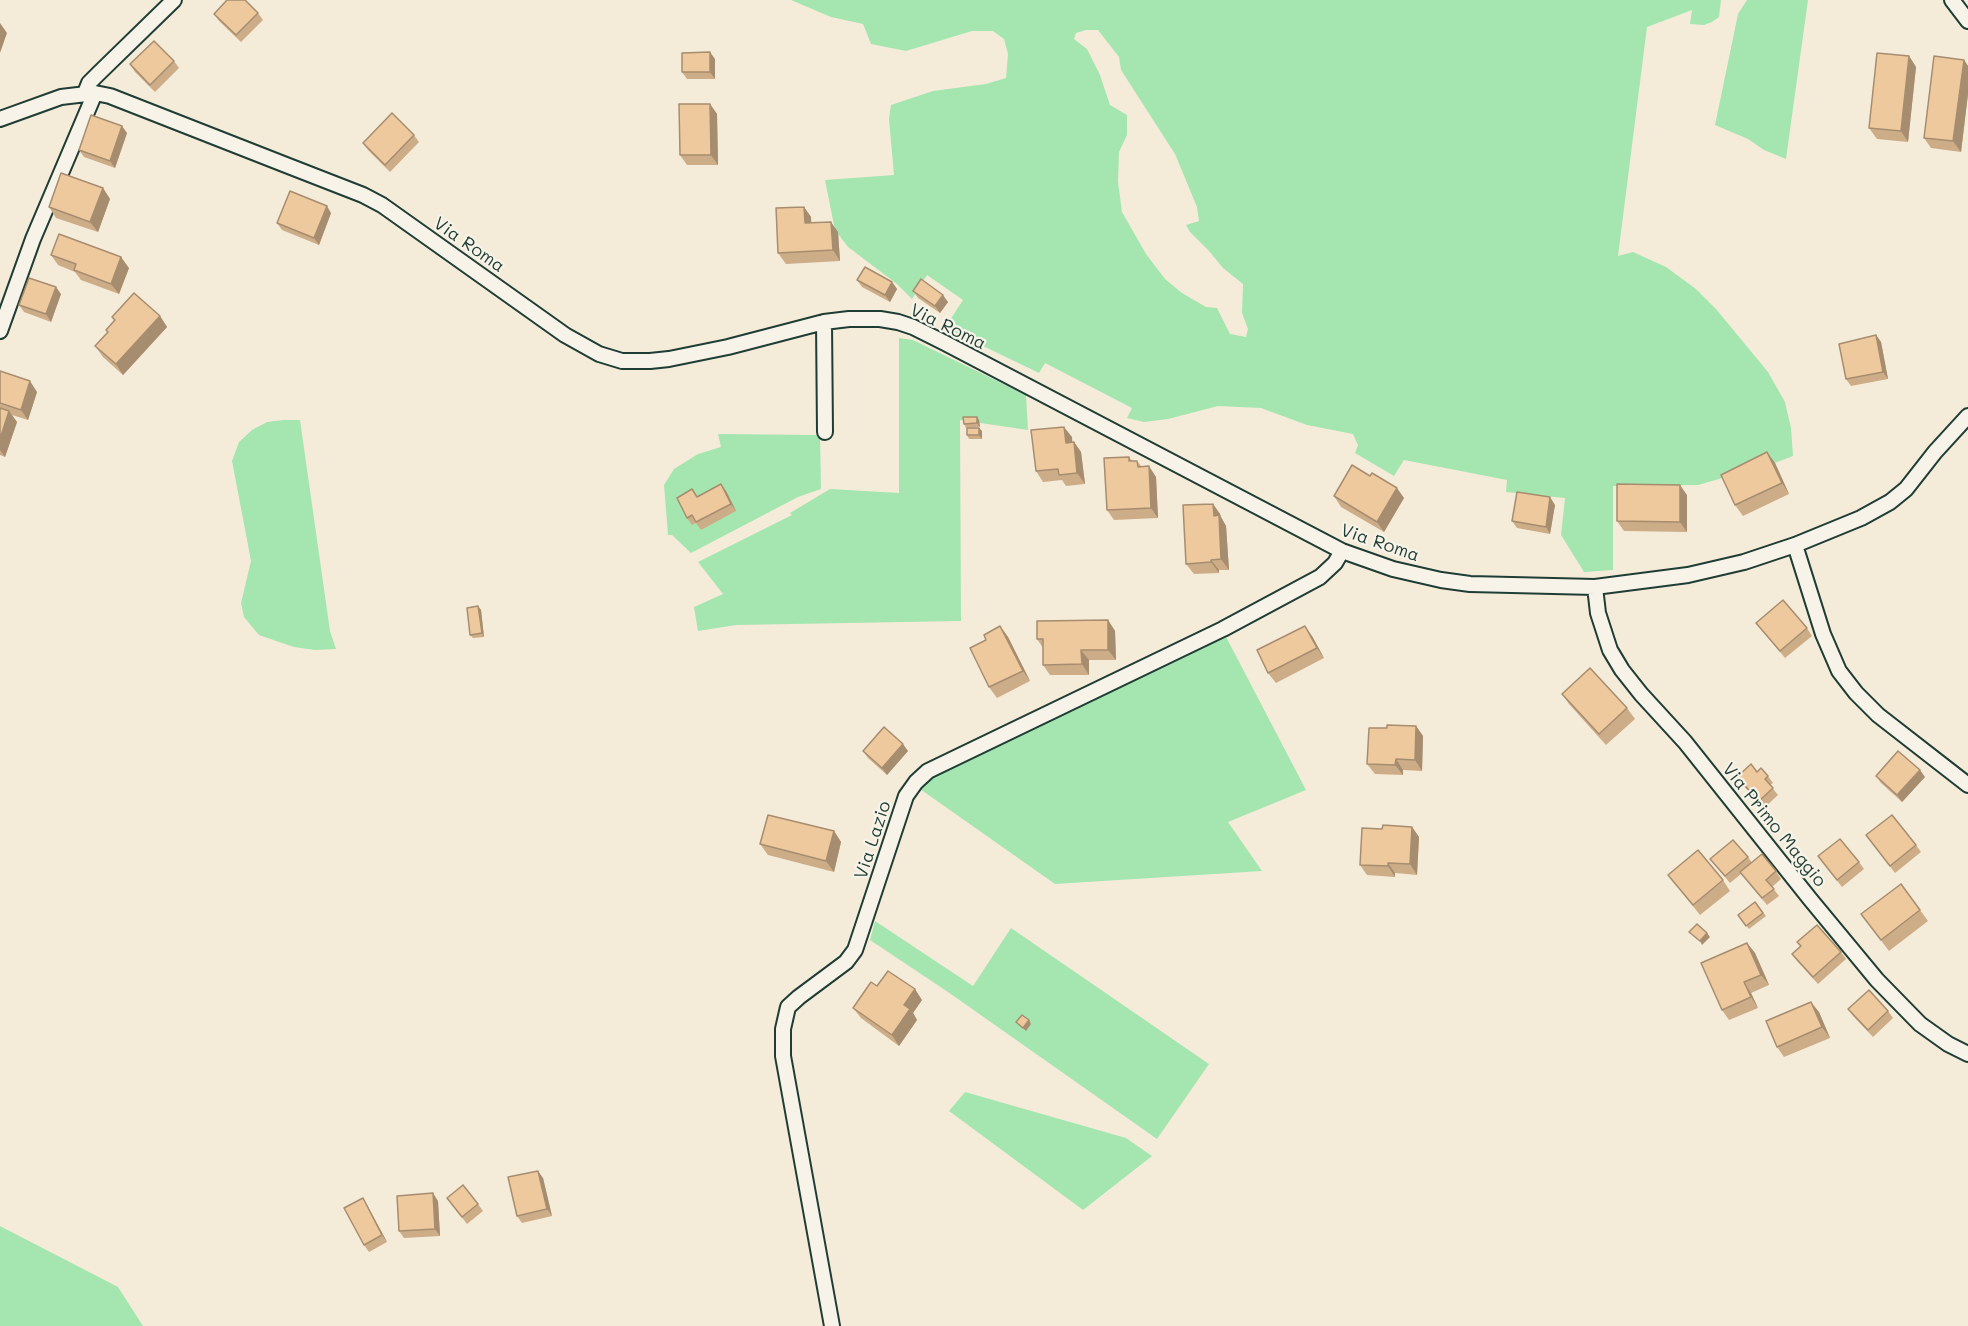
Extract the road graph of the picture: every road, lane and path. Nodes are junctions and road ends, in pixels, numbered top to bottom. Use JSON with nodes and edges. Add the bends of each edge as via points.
{"nodes":[{"id":1,"x":174,"y":0,"type":"edge"},
{"id":2,"x":1956,"y":1,"type":"edge"},
{"id":3,"x":1968,"y":21,"type":"edge"},
{"id":4,"x":90,"y":93,"type":"junction"},
{"id":5,"x":0,"y":118,"type":"edge"},
{"id":6,"x":824,"y":322,"type":"junction"},
{"id":7,"x":0,"y":331,"type":"edge"},
{"id":8,"x":1968,"y":416,"type":"edge"},
{"id":9,"x":825,"y":432,"type":"dead end"},
{"id":10,"x":1796,"y":545,"type":"junction"},
{"id":11,"x":1342,"y":551,"type":"junction"},
{"id":12,"x":1595,"y":587,"type":"junction"},
{"id":13,"x":1968,"y":785,"type":"edge"},
{"id":14,"x":1968,"y":1054,"type":"edge"},
{"id":15,"x":832,"y":1326,"type":"edge"}],
"edges":[{"from":1,"to":4,"type":"street","via":[[89,83]]},
{"from":2,"to":3,"type":"street"},
{"from":4,"to":5,"type":"street","name":"Via Roma","via":[[61,97]]},
{"from":4,"to":6,"type":"street","name":"Via Roma","via":[[110,96],[363,195],[565,335],[611,358],[669,359]]},
{"from":4,"to":7,"type":"street"},
{"from":6,"to":9,"type":"street"},
{"from":6,"to":11,"type":"street","name":"Via Roma","via":[[880,319],[913,327]]},
{"from":8,"to":10,"type":"street","name":"Via Roma","via":[[1906,489],[1890,502]]},
{"from":10,"to":12,"type":"street","name":"Via Roma","via":[[1720,569]]},
{"from":10,"to":13,"type":"street","via":[[1823,634],[1839,671],[1878,715]]},
{"from":11,"to":12,"type":"street","name":"Via Roma","via":[[1393,569],[1470,584]]},
{"from":11,"to":15,"type":"street","name":"Via Lazio","via":[[1320,577],[1219,631],[934,768],[906,796],[855,950],[846,962],[788,1007],[783,1029],[783,1056]]},
{"from":12,"to":14,"type":"street","name":"Via Primo Maggio","via":[[1598,613],[1610,650],[1622,670],[1877,980],[1920,1024]]}]}
